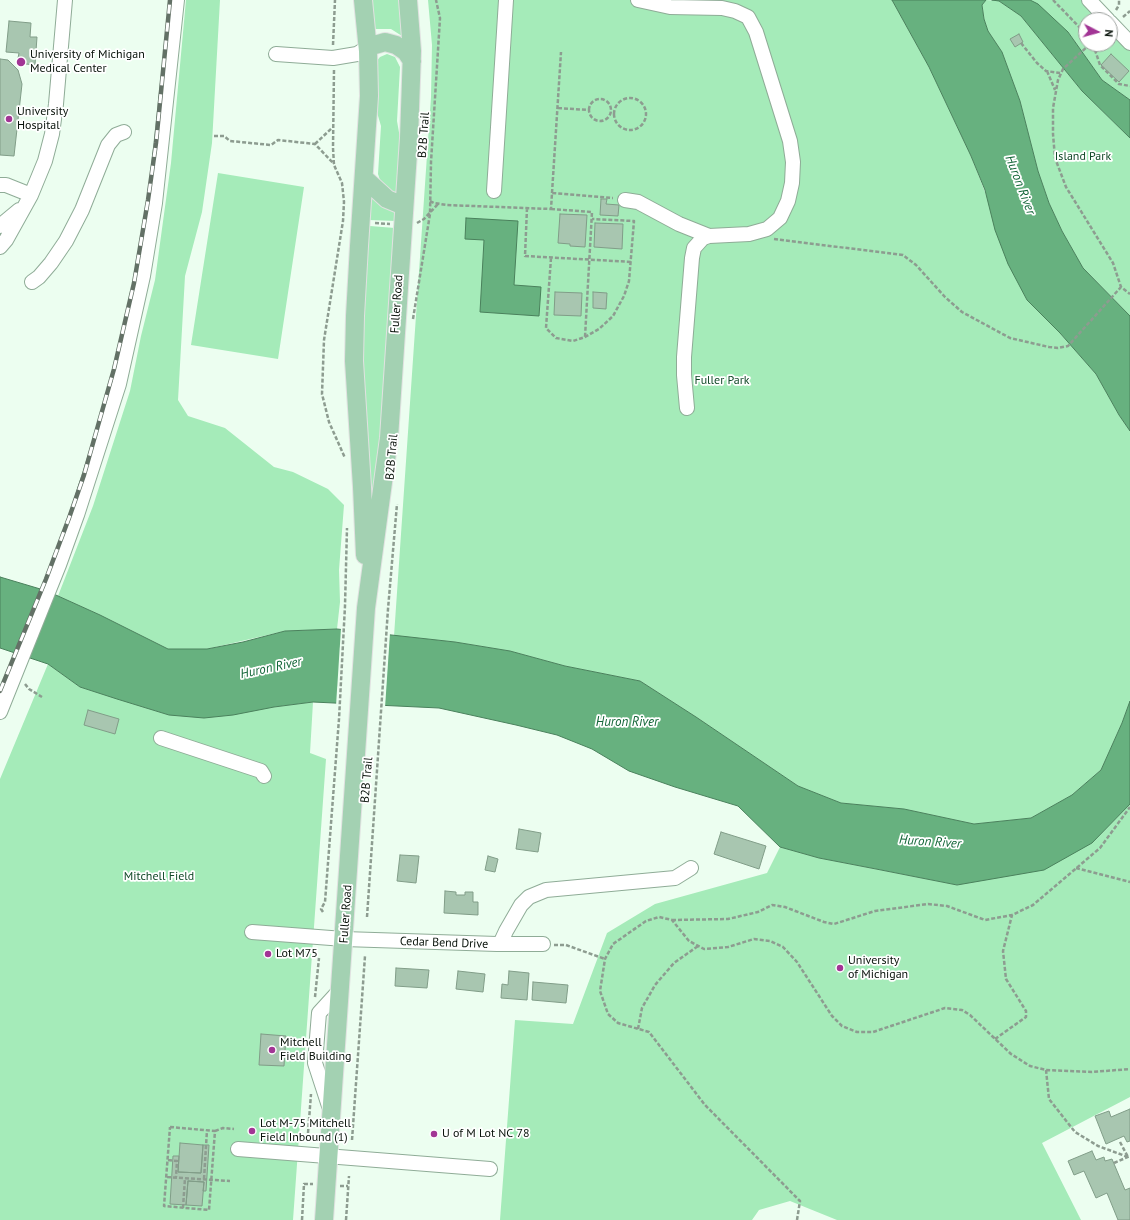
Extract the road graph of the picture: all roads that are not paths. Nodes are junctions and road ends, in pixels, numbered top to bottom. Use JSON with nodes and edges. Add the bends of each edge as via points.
{"nodes":[{"id":1,"x":65,"y":0,"type":"edge"},
{"id":2,"x":177,"y":0,"type":"edge"},
{"id":3,"x":363,"y":0,"type":"edge"},
{"id":4,"x":408,"y":0,"type":"edge"},
{"id":5,"x":506,"y":0,"type":"edge"},
{"id":6,"x":638,"y":0,"type":"edge"},
{"id":7,"x":1089,"y":0,"type":"edge"},
{"id":8,"x":1103,"y":12,"type":"edge"},
{"id":9,"x":1118,"y":27,"type":"edge"},
{"id":10,"x":1130,"y":43,"type":"edge"},
{"id":11,"x":368,"y":47,"type":"junction"},
{"id":12,"x":276,"y":54,"type":"dead end"},
{"id":13,"x":412,"y":62,"type":"junction"},
{"id":14,"x":124,"y":132,"type":"dead end"},
{"id":15,"x":364,"y":178,"type":"junction"},
{"id":16,"x":0,"y":185,"type":"edge"},
{"id":17,"x":494,"y":191,"type":"dead end"},
{"id":18,"x":29,"y":200,"type":"junction"},
{"id":19,"x":624,"y":200,"type":"road end"},
{"id":20,"x":404,"y":205,"type":"junction"},
{"id":21,"x":0,"y":226,"type":"edge"},
{"id":22,"x":709,"y":236,"type":"junction"},
{"id":23,"x":0,"y":247,"type":"edge"},
{"id":24,"x":32,"y":282,"type":"dead end"},
{"id":25,"x":687,"y":408,"type":"dead end"},
{"id":26,"x":366,"y":608,"type":"junction"},
{"id":27,"x":0,"y":712,"type":"edge"},
{"id":28,"x":161,"y":738,"type":"dead end"},
{"id":29,"x":264,"y":776,"type":"dead end"},
{"id":30,"x":692,"y":868,"type":"dead end"},
{"id":31,"x":252,"y":932,"type":"dead end"},
{"id":32,"x":344,"y":939,"type":"junction"},
{"id":33,"x":500,"y":944,"type":"junction"},
{"id":34,"x":543,"y":944,"type":"road end"},
{"id":35,"x":238,"y":1148,"type":"dead end"},
{"id":36,"x":329,"y":1156,"type":"junction"},
{"id":37,"x":490,"y":1169,"type":"dead end"},
{"id":38,"x":324,"y":1220,"type":"edge"}],
"edges":[{"from":1,"to":18,"type":"street","via":[[52,134],[45,161]]},
{"from":2,"to":27,"type":"street","via":[[155,203],[143,276],[119,384],[78,515]]},
{"from":3,"to":11,"type":"main road","name":"Fuller Road"},
{"from":4,"to":13,"type":"main road","name":"Fuller Road"},
{"from":5,"to":17,"type":"street"},
{"from":6,"to":22,"type":"street","via":[[670,7],[722,8],[748,18],[756,32],[788,133],[793,162],[792,183],[788,201],[780,218],[767,229],[749,234]]},
{"from":7,"to":8,"type":"street"},
{"from":9,"to":10,"type":"street"},
{"from":11,"to":12,"type":"street","via":[[357,54],[333,58]]},
{"from":11,"to":13,"type":"main road","via":[[385,42],[396,45],[406,52]]},
{"from":11,"to":15,"type":"main road","name":"Fuller Road","via":[[369,96]]},
{"from":13,"to":20,"type":"main road","name":"Fuller Road"},
{"from":14,"to":24,"type":"street","via":[[116,135],[108,144],[82,210],[66,240],[51,264]]},
{"from":15,"to":20,"type":"main road","via":[[387,198]]},
{"from":15,"to":26,"type":"main road","name":"Fuller Road","via":[[354,361]]},
{"from":16,"to":18,"type":"street","via":[[6,185]]},
{"from":18,"to":21,"type":"street"},
{"from":18,"to":23,"type":"street"},
{"from":19,"to":22,"type":"street","via":[[638,202],[679,224]]},
{"from":20,"to":26,"type":"main road","name":"Fuller Road","via":[[389,438]]},
{"from":22,"to":25,"type":"street","via":[[699,241],[692,258],[684,357]]},
{"from":26,"to":32,"type":"main road","name":"Fuller Road"},
{"from":28,"to":29,"type":"street","via":[[261,771]]},
{"from":30,"to":33,"type":"street","via":[[675,878],[546,890],[529,897],[520,905]]},
{"from":31,"to":32,"type":"street","name":"Cedar Bend Drive"},
{"from":32,"to":33,"type":"street","name":"Cedar Bend Drive"},
{"from":32,"to":36,"type":"main road","name":"Fuller Road"},
{"from":33,"to":34,"type":"street","name":"Cedar Bend Drive"},
{"from":35,"to":36,"type":"street"},
{"from":36,"to":37,"type":"street"},
{"from":36,"to":38,"type":"main road","name":"Fuller Road"}]}
